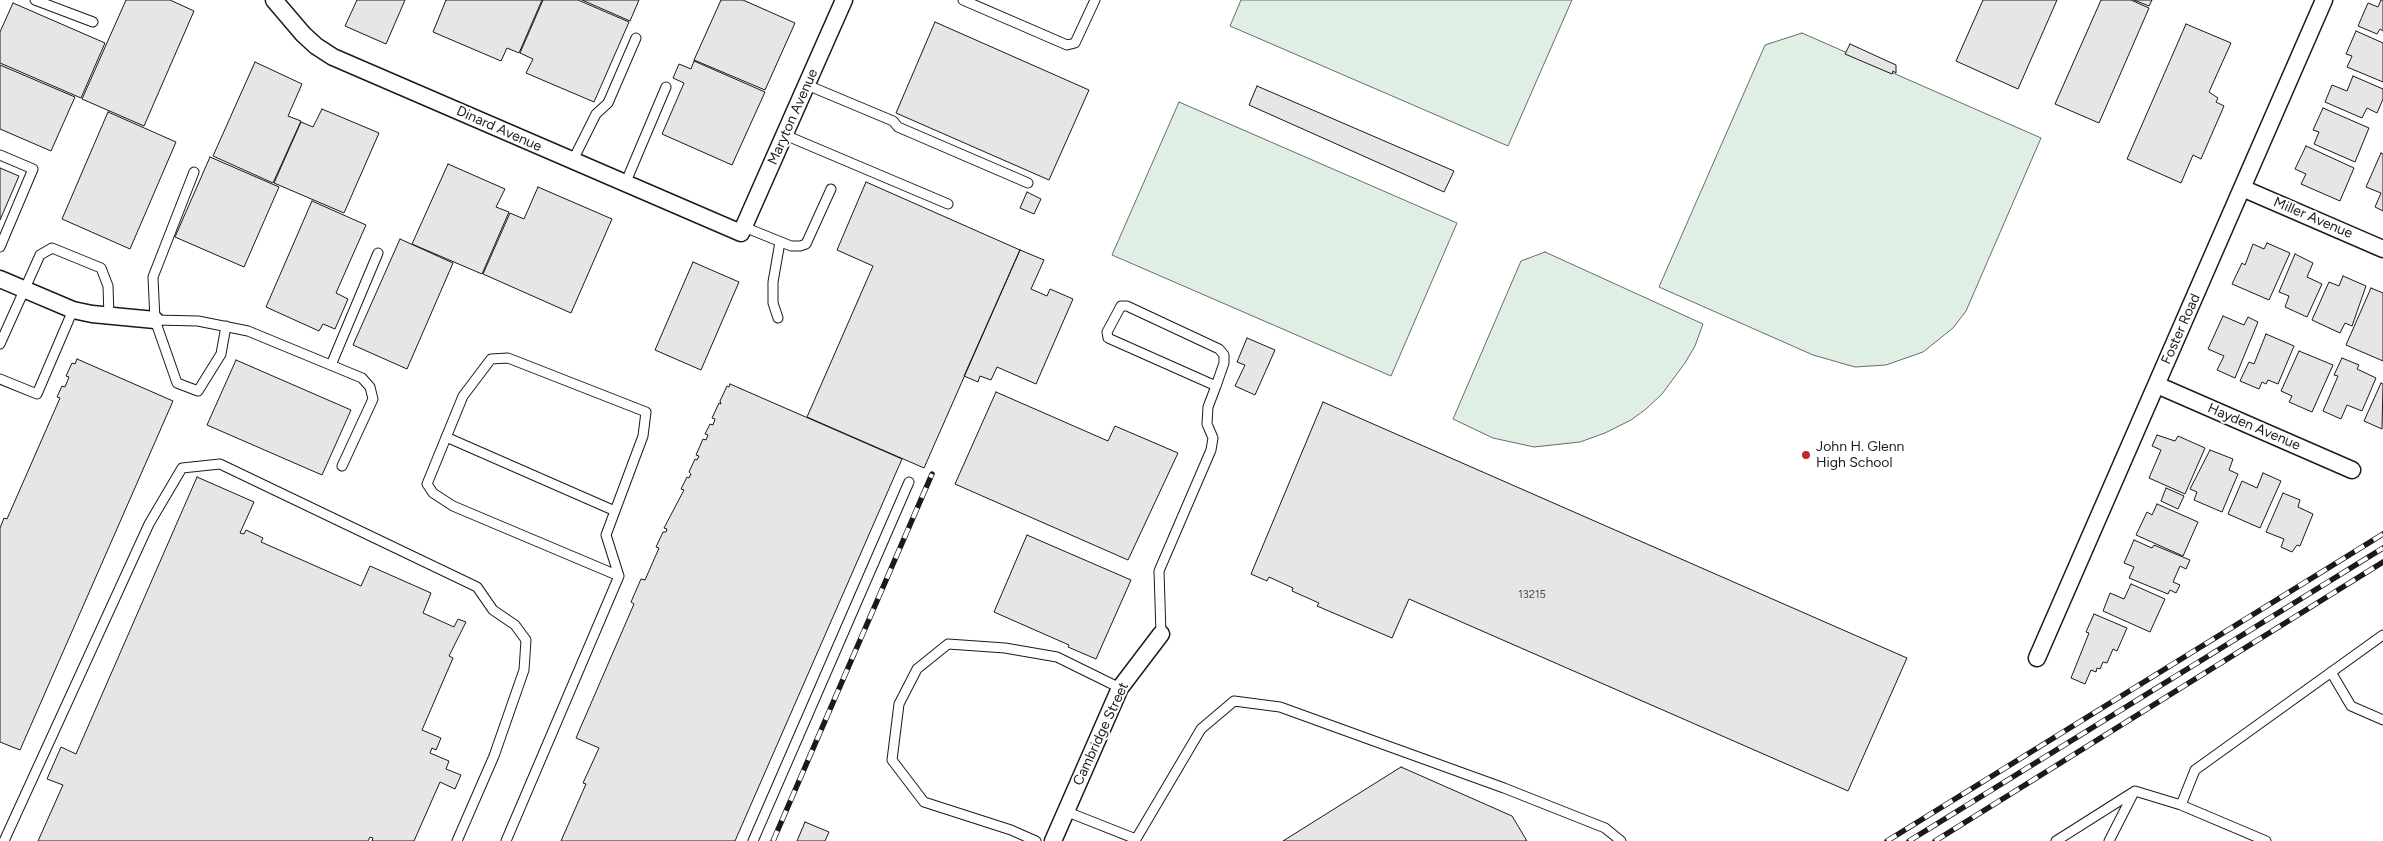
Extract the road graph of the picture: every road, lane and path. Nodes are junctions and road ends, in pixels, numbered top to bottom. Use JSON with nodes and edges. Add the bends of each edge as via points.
{"nodes":[{"id":1,"x":35,"y":0,"type":"edge"},
{"id":2,"x":274,"y":0,"type":"edge"},
{"id":3,"x":844,"y":0,"type":"edge"},
{"id":4,"x":963,"y":0,"type":"edge"},
{"id":5,"x":1095,"y":0,"type":"edge"},
{"id":6,"x":2324,"y":0,"type":"edge"},
{"id":7,"x":94,"y":22,"type":"dead end"},
{"id":8,"x":636,"y":38,"type":"dead end"},
{"id":9,"x":806,"y":85,"type":"junction"},
{"id":10,"x":666,"y":87,"type":"dead end"},
{"id":11,"x":785,"y":135,"type":"junction"},
{"id":12,"x":0,"y":155,"type":"edge"},
{"id":13,"x":572,"y":162,"type":"junction"},
{"id":14,"x":194,"y":172,"type":"dead end"},
{"id":15,"x":1028,"y":183,"type":"dead end"},
{"id":16,"x":625,"y":184,"type":"junction"},
{"id":17,"x":2242,"y":188,"type":"junction"},
{"id":18,"x":831,"y":189,"type":"dead end"},
{"id":19,"x":948,"y":204,"type":"dead end"},
{"id":20,"x":743,"y":230,"type":"junction"},
{"id":21,"x":780,"y":242,"type":"junction"},
{"id":22,"x":0,"y":247,"type":"edge"},
{"id":23,"x":2383,"y":249,"type":"edge"},
{"id":24,"x":378,"y":253,"type":"dead end"},
{"id":25,"x":0,"y":279,"type":"edge"},
{"id":26,"x":24,"y":289,"type":"junction"},
{"id":27,"x":73,"y":310,"type":"junction"},
{"id":28,"x":109,"y":316,"type":"junction"},
{"id":29,"x":778,"y":318,"type":"dead end"},
{"id":30,"x":155,"y":320,"type":"junction"},
{"id":31,"x":226,"y":326,"type":"junction"},
{"id":32,"x":0,"y":344,"type":"edge"},
{"id":33,"x":331,"y":365,"type":"junction"},
{"id":34,"x":0,"y":379,"type":"edge"},
{"id":35,"x":2156,"y":385,"type":"junction"},
{"id":36,"x":1216,"y":386,"type":"junction"},
{"id":37,"x":446,"y":437,"type":"junction"},
{"id":38,"x":342,"y":466,"type":"dead end"},
{"id":39,"x":2352,"y":470,"type":"dead end"},
{"id":40,"x":909,"y":482,"type":"dead end"},
{"id":41,"x":615,"y":511,"type":"junction"},
{"id":42,"x":619,"y":576,"type":"junction"},
{"id":43,"x":1161,"y":634,"type":"joint"},
{"id":44,"x":2383,"y":635,"type":"edge"},
{"id":45,"x":2037,"y":658,"type":"dead end"},
{"id":46,"x":2331,"y":672,"type":"junction"},
{"id":47,"x":1120,"y":688,"type":"junction"},
{"id":48,"x":2383,"y":720,"type":"edge"},
{"id":49,"x":2135,"y":791,"type":"junction"},
{"id":50,"x":2181,"y":805,"type":"junction"},
{"id":51,"x":1065,"y":811,"type":"junction"},
{"id":52,"x":4,"y":841,"type":"edge"},
{"id":53,"x":457,"y":841,"type":"edge"},
{"id":54,"x":506,"y":841,"type":"edge"},
{"id":55,"x":753,"y":841,"type":"edge"},
{"id":56,"x":1036,"y":841,"type":"edge"},
{"id":57,"x":1053,"y":841,"type":"edge"},
{"id":58,"x":1621,"y":841,"type":"edge"},
{"id":59,"x":2056,"y":841,"type":"edge"},
{"id":60,"x":2109,"y":841,"type":"edge"},
{"id":61,"x":2266,"y":841,"type":"edge"}],
"edges":[{"from":1,"to":7,"type":"lane"},
{"from":2,"to":13,"type":"street","name":"Dinard Avenue","via":[[296,28],[333,57]]},
{"from":3,"to":9,"type":"street","name":"Maryton Avenue"},
{"from":4,"to":5,"type":"lane","via":[[1067,45],[1075,43]]},
{"from":6,"to":17,"type":"street","name":"Foster Road"},
{"from":8,"to":13,"type":"lane","via":[[608,103],[596,114]]},
{"from":9,"to":11,"type":"street","name":"Maryton Avenue"},
{"from":9,"to":15,"type":"lane"},
{"from":10,"to":16,"type":"lane"},
{"from":11,"to":19,"type":"lane"},
{"from":11,"to":20,"type":"street","name":"Maryton Avenue"},
{"from":12,"to":22,"type":"lane","via":[[33,169]]},
{"from":13,"to":16,"type":"street","name":"Dinard Avenue"},
{"from":14,"to":30,"type":"lane","via":[[153,277]]},
{"from":16,"to":20,"type":"street","name":"Dinard Avenue"},
{"from":17,"to":23,"type":"street","name":"Miller Avenue"},
{"from":17,"to":35,"type":"street","name":"Foster Road"},
{"from":18,"to":21,"type":"lane","via":[[806,244],[791,246]]},
{"from":20,"to":21,"type":"lane"},
{"from":21,"to":29,"type":"lane","via":[[772,303]]},
{"from":24,"to":33,"type":"lane"},
{"from":25,"to":26,"type":"street"},
{"from":26,"to":27,"type":"street"},
{"from":26,"to":28,"type":"lane","via":[[40,255],[52,248],[101,268],[108,286]]},
{"from":26,"to":32,"type":"lane"},
{"from":27,"to":28,"type":"street"},
{"from":27,"to":34,"type":"lane","via":[[37,394]]},
{"from":28,"to":30,"type":"street"},
{"from":30,"to":31,"type":"lane","via":[[198,321]]},
{"from":30,"to":31,"type":"lane","via":[[177,383],[198,391],[221,354]]},
{"from":31,"to":33,"type":"lane","via":[[248,331]]},
{"from":33,"to":38,"type":"lane","via":[[362,378],[374,399]]},
{"from":35,"to":39,"type":"street","name":"Hayden Avenue"},
{"from":35,"to":45,"type":"street","name":"Foster Road"},
{"from":36,"to":36,"type":"lane","via":[[1224,363],[1224,354],[1219,348],[1121,306],[1107,332],[1108,338]]},
{"from":36,"to":43,"type":"lane","via":[[1208,407],[1207,424],[1213,438],[1211,450],[1159,570]]},
{"from":37,"to":41,"type":"lane"},
{"from":37,"to":41,"type":"lane","via":[[463,396],[491,359],[508,358],[646,412],[642,436]]},
{"from":37,"to":42,"type":"lane","via":[[427,484],[433,493],[453,506]]},
{"from":40,"to":55,"type":"lane"},
{"from":41,"to":42,"type":"lane","via":[[606,535]]},
{"from":42,"to":54,"type":"lane"},
{"from":43,"to":47,"type":"street","name":"Cambridge Street"},
{"from":44,"to":46,"type":"lane"},
{"from":46,"to":48,"type":"lane","via":[[2351,706]]},
{"from":46,"to":50,"type":"lane","via":[[2195,770]]},
{"from":47,"to":51,"type":"street","name":"Cambridge Street"},
{"from":47,"to":56,"type":"lane","via":[[1057,657],[1005,648],[948,644],[918,669],[899,704],[892,760],[924,802]]},
{"from":49,"to":50,"type":"lane"},
{"from":49,"to":59,"type":"lane"},
{"from":49,"to":60,"type":"lane"},
{"from":50,"to":61,"type":"lane"},
{"from":51,"to":57,"type":"street","name":"Cambridge Street"},
{"from":51,"to":58,"type":"lane","via":[[1136,839],[1201,729],[1234,702],[1280,707],[1504,788],[1605,828]]},
{"from":52,"to":53,"type":"lane","via":[[149,524],[182,468],[220,464],[477,587],[494,610],[516,626],[526,640],[524,670],[494,756]]}]}
